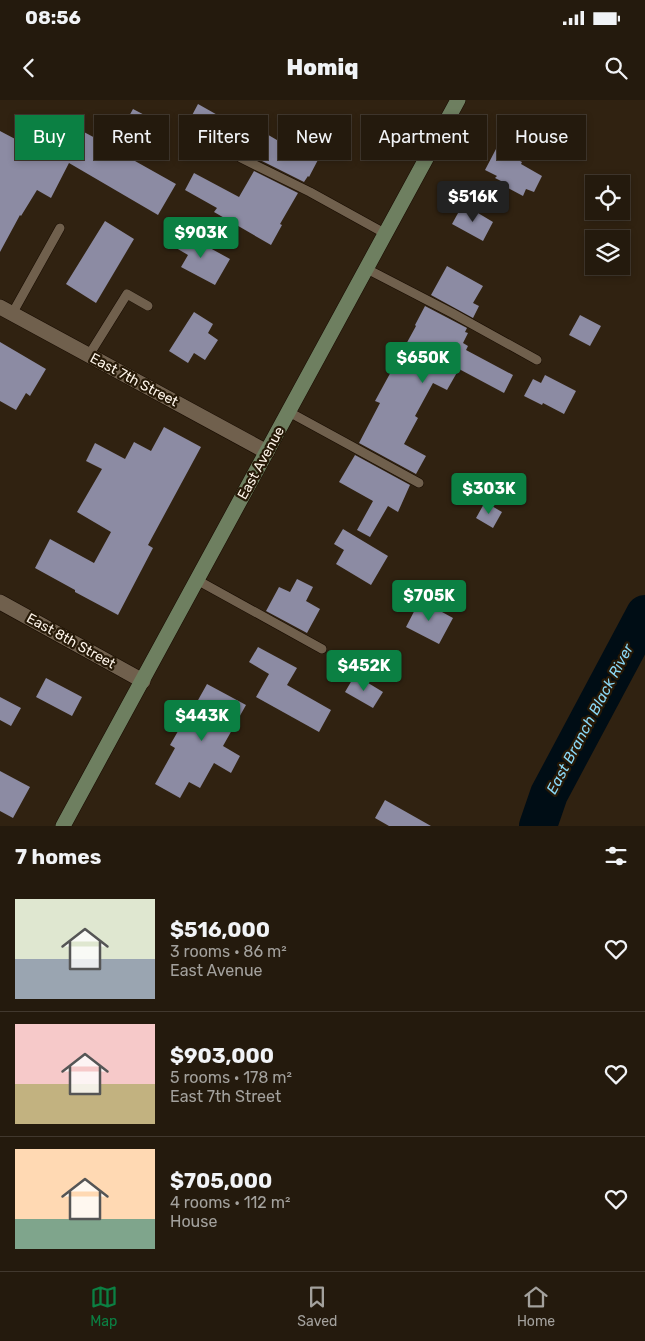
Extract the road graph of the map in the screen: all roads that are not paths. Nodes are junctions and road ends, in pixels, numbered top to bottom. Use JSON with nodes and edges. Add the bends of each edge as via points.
{"nodes":[{"id":1,"x":458,"y":100,"type":"edge"},
{"id":2,"x":245,"y":160,"type":"edge"},
{"id":3,"x":60,"y":228,"type":"dead end"},
{"id":4,"x":386,"y":234,"type":"junction"},
{"id":5,"x":367,"y":269,"type":"junction"},
{"id":6,"x":148,"y":306,"type":"dead end"},
{"id":7,"x":6,"y":310,"type":"edge"},
{"id":8,"x":89,"y":356,"type":"junction"},
{"id":9,"x":537,"y":360,"type":"dead end"},
{"id":10,"x":289,"y":412,"type":"junction"},
{"id":11,"x":267,"y":452,"type":"junction"},
{"id":12,"x":419,"y":483,"type":"dead end"},
{"id":13,"x":197,"y":580,"type":"junction"},
{"id":14,"x":0,"y":602,"type":"edge"},
{"id":15,"x":322,"y":649,"type":"dead end"},
{"id":16,"x":143,"y":681,"type":"junction"},
{"id":17,"x":63,"y":826,"type":"edge"}],
"edges":[{"from":1,"to":4,"type":"street","name":"East Avenue"},
{"from":2,"to":4,"type":"lane"},
{"from":3,"to":7,"type":"lane"},
{"from":4,"to":5,"type":"street","name":"East Avenue"},
{"from":5,"to":9,"type":"lane"},
{"from":5,"to":10,"type":"street","name":"East Avenue"},
{"from":6,"to":8,"type":"lane","via":[[127,294]]},
{"from":7,"to":8,"type":"street","name":"East 7th Street"},
{"from":8,"to":11,"type":"street","name":"East 7th Street"},
{"from":10,"to":11,"type":"street","name":"East Avenue"},
{"from":10,"to":12,"type":"lane"},
{"from":11,"to":13,"type":"street","name":"East Avenue"},
{"from":13,"to":15,"type":"lane"},
{"from":13,"to":16,"type":"street","name":"East Avenue"},
{"from":14,"to":16,"type":"street","name":"East 8th Street"},
{"from":16,"to":17,"type":"street","name":"East Avenue"}]}
